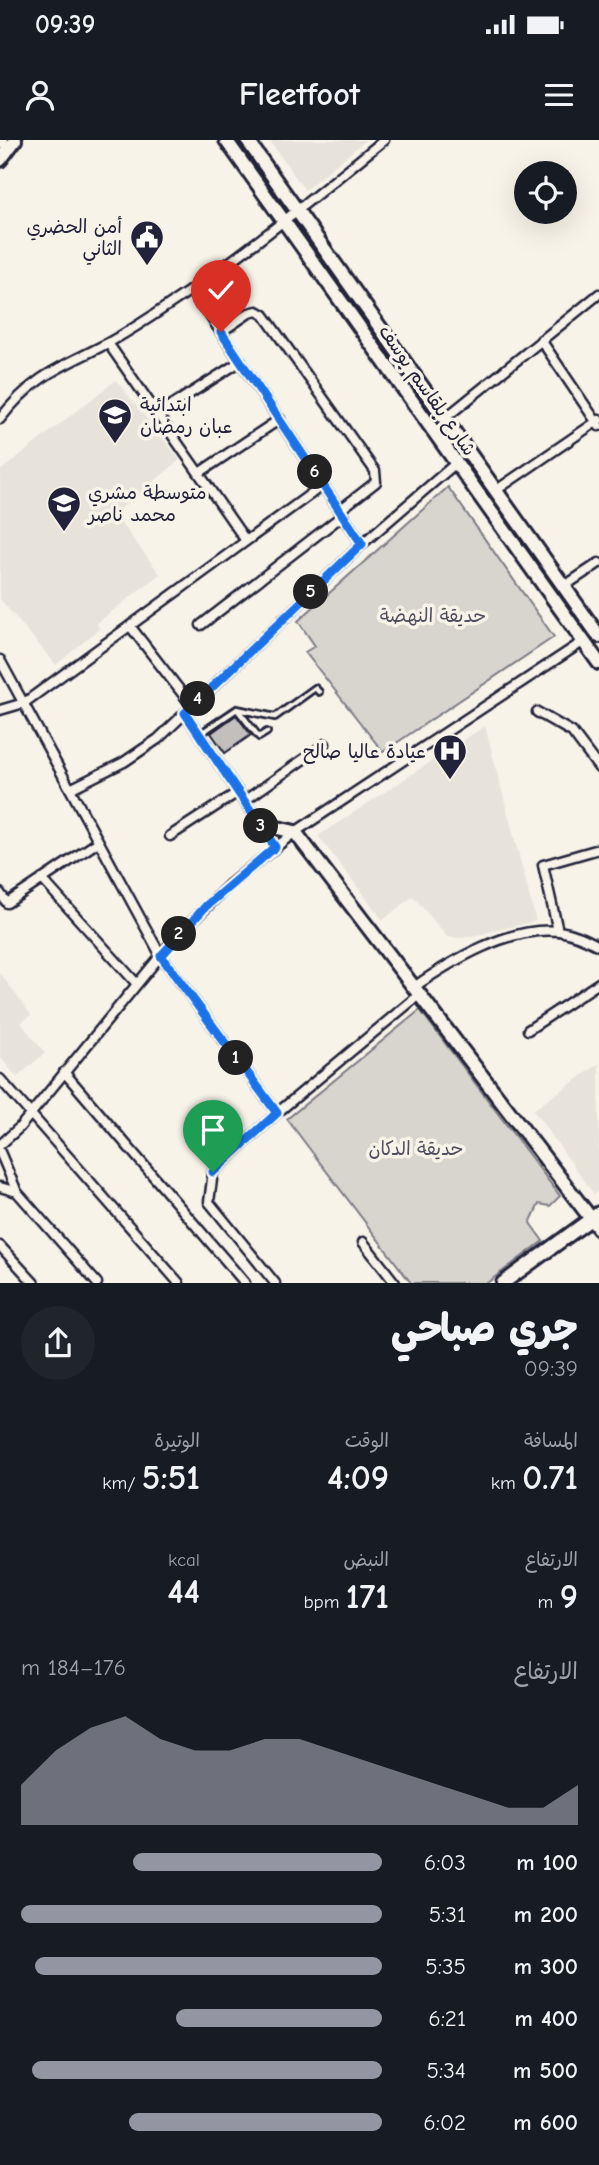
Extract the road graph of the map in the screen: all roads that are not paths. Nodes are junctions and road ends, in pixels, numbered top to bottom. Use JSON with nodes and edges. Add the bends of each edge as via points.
{"nodes":[{"id":1,"x":15,"y":140,"type":"edge"},
{"id":2,"x":226,"y":140,"type":"edge"},
{"id":3,"x":247,"y":140,"type":"edge"},
{"id":4,"x":384,"y":140,"type":"edge"},
{"id":5,"x":0,"y":160,"type":"edge"},
{"id":6,"x":297,"y":211,"type":"junction"},
{"id":7,"x":284,"y":220,"type":"junction"},
{"id":8,"x":192,"y":289,"type":"junction"},
{"id":9,"x":599,"y":293,"type":"edge"},
{"id":10,"x":221,"y":332,"type":"junction"},
{"id":11,"x":541,"y":340,"type":"junction"},
{"id":12,"x":108,"y":342,"type":"junction"},
{"id":13,"x":241,"y":361,"type":"junction"},
{"id":14,"x":158,"y":414,"type":"junction"},
{"id":15,"x":0,"y":419,"type":"edge"},
{"id":16,"x":280,"y":419,"type":"junction"},
{"id":17,"x":444,"y":419,"type":"junction"},
{"id":18,"x":598,"y":422,"type":"edge"},
{"id":19,"x":456,"y":463,"type":"junction"},
{"id":20,"x":199,"y":473,"type":"junction"},
{"id":21,"x":323,"y":485,"type":"junction"},
{"id":22,"x":495,"y":491,"type":"junction"},
{"id":23,"x":341,"y":512,"type":"junction"},
{"id":24,"x":246,"y":541,"type":"junction"},
{"id":25,"x":362,"y":544,"type":"junction"},
{"id":26,"x":599,"y":563,"type":"edge"},
{"id":27,"x":563,"y":587,"type":"junction"},
{"id":28,"x":201,"y":625,"type":"dead end"},
{"id":29,"x":130,"y":626,"type":"junction"},
{"id":30,"x":599,"y":636,"type":"edge"},
{"id":31,"x":584,"y":641,"type":"junction"},
{"id":32,"x":0,"y":660,"type":"edge"},
{"id":33,"x":599,"y":663,"type":"edge"},
{"id":34,"x":319,"y":692,"type":"dead end"},
{"id":35,"x":24,"y":703,"type":"junction"},
{"id":36,"x":192,"y":706,"type":"junction"},
{"id":37,"x":237,"y":709,"type":"junction"},
{"id":38,"x":0,"y":710,"type":"edge"},
{"id":39,"x":537,"y":712,"type":"dead end"},
{"id":40,"x":185,"y":713,"type":"junction"},
{"id":41,"x":267,"y":732,"type":"dead end"},
{"id":42,"x":199,"y":735,"type":"junction"},
{"id":43,"x":325,"y":744,"type":"dead end"},
{"id":44,"x":599,"y":768,"type":"edge"},
{"id":45,"x":70,"y":789,"type":"junction"},
{"id":46,"x":238,"y":792,"type":"junction"},
{"id":47,"x":244,"y":801,"type":"junction"},
{"id":48,"x":260,"y":824,"type":"junction"},
{"id":49,"x":295,"y":832,"type":"junction"},
{"id":50,"x":170,"y":836,"type":"dead end"},
{"id":51,"x":98,"y":842,"type":"junction"},
{"id":52,"x":275,"y":847,"type":"junction"},
{"id":53,"x":599,"y":849,"type":"edge"},
{"id":54,"x":42,"y":879,"type":"junction"},
{"id":55,"x":0,"y":893,"type":"edge"},
{"id":56,"x":558,"y":931,"type":"junction"},
{"id":57,"x":599,"y":946,"type":"edge"},
{"id":58,"x":161,"y":956,"type":"junction"},
{"id":59,"x":599,"y":983,"type":"edge"},
{"id":60,"x":136,"y":985,"type":"junction"},
{"id":61,"x":417,"y":991,"type":"junction"},
{"id":62,"x":528,"y":1030,"type":"dead end"},
{"id":63,"x":64,"y":1072,"type":"junction"},
{"id":64,"x":0,"y":1079,"type":"edge"},
{"id":65,"x":277,"y":1113,"type":"junction"},
{"id":66,"x":29,"y":1114,"type":"junction"},
{"id":67,"x":0,"y":1145,"type":"edge"},
{"id":68,"x":0,"y":1152,"type":"edge"},
{"id":69,"x":0,"y":1187,"type":"edge"},
{"id":70,"x":17,"y":1192,"type":"junction"},
{"id":71,"x":597,"y":1220,"type":"edge"},
{"id":72,"x":363,"y":1242,"type":"dead end"},
{"id":73,"x":0,"y":1246,"type":"edge"},
{"id":74,"x":34,"y":1283,"type":"edge"},
{"id":75,"x":97,"y":1283,"type":"edge"},
{"id":76,"x":179,"y":1283,"type":"edge"},
{"id":77,"x":245,"y":1283,"type":"edge"},
{"id":78,"x":275,"y":1283,"type":"edge"},
{"id":79,"x":395,"y":1283,"type":"edge"},
{"id":80,"x":503,"y":1283,"type":"edge"}],
"edges":[{"from":1,"to":5,"type":"main road"},
{"from":2,"to":7,"type":"main road","name":"شارع بلقاسم يوسف"},
{"from":3,"to":6,"type":"main road","name":"شارع بلقاسم يوسف"},
{"from":4,"to":6,"type":"street"},
{"from":6,"to":7,"type":"street"},
{"from":6,"to":17,"type":"main road","name":"شارع بلقاسم يوسف"},
{"from":7,"to":8,"type":"street"},
{"from":7,"to":19,"type":"main road","name":"شارع بلقاسم يوسف"},
{"from":8,"to":10,"type":"street"},
{"from":8,"to":12,"type":"street"},
{"from":9,"to":11,"type":"street"},
{"from":10,"to":13,"type":"street"},
{"from":10,"to":23,"type":"street","via":[[249,313],[264,315],[375,471],[376,482]]},
{"from":11,"to":17,"type":"street"},
{"from":11,"to":18,"type":"street"},
{"from":12,"to":14,"type":"street"},
{"from":12,"to":15,"type":"street","via":[[34,382]]},
{"from":13,"to":14,"type":"street"},
{"from":13,"to":16,"type":"street"},
{"from":14,"to":20,"type":"street"},
{"from":16,"to":20,"type":"street"},
{"from":16,"to":21,"type":"street"},
{"from":17,"to":22,"type":"main road","name":"شارع بلقاسم يوسف"},
{"from":18,"to":22,"type":"street"},
{"from":19,"to":25,"type":"street"},
{"from":19,"to":31,"type":"main road","name":"شارع بلقاسم يوسف"},
{"from":20,"to":24,"type":"street"},
{"from":21,"to":23,"type":"street"},
{"from":21,"to":24,"type":"street"},
{"from":22,"to":27,"type":"main road","name":"شارع بلقاسم يوسف"},
{"from":23,"to":25,"type":"street"},
{"from":23,"to":28,"type":"street"},
{"from":24,"to":29,"type":"street"},
{"from":25,"to":36,"type":"street"},
{"from":26,"to":27,"type":"street"},
{"from":27,"to":30,"type":"main road","name":"شارع بلقاسم يوسف"},
{"from":29,"to":35,"type":"street"},
{"from":29,"to":36,"type":"street"},
{"from":31,"to":33,"type":"main road","name":"شارع بلقاسم يوسف"},
{"from":31,"to":49,"type":"street"},
{"from":32,"to":35,"type":"street"},
{"from":34,"to":37,"type":"lane","via":[[315,688],[275,717]]},
{"from":35,"to":38,"type":"street"},
{"from":35,"to":45,"type":"street"},
{"from":36,"to":40,"type":"street"},
{"from":37,"to":41,"type":"lane","via":[[259,737]]},
{"from":37,"to":42,"type":"lane"},
{"from":39,"to":44,"type":"street","via":[[572,732]]},
{"from":40,"to":42,"type":"street"},
{"from":40,"to":45,"type":"street","via":[[143,751]]},
{"from":42,"to":46,"type":"street"},
{"from":43,"to":47,"type":"street"},
{"from":45,"to":51,"type":"street"},
{"from":46,"to":47,"type":"street"},
{"from":46,"to":50,"type":"street"},
{"from":47,"to":48,"type":"street"},
{"from":48,"to":49,"type":"main road"},
{"from":48,"to":52,"type":"street"},
{"from":49,"to":52,"type":"street"},
{"from":49,"to":61,"type":"main road"},
{"from":51,"to":54,"type":"street"},
{"from":51,"to":58,"type":"street"},
{"from":52,"to":58,"type":"street","via":[[206,906]]},
{"from":53,"to":56,"type":"street","via":[[543,865]]},
{"from":54,"to":55,"type":"street","via":[[8,903]]},
{"from":54,"to":60,"type":"street"},
{"from":56,"to":57,"type":"street"},
{"from":56,"to":61,"type":"street","via":[[527,933],[495,943],[444,967]]},
{"from":58,"to":60,"type":"street"},
{"from":58,"to":65,"type":"street"},
{"from":59,"to":62,"type":"street"},
{"from":60,"to":63,"type":"street"},
{"from":61,"to":65,"type":"street"},
{"from":61,"to":71,"type":"main road"},
{"from":63,"to":66,"type":"street"},
{"from":63,"to":77,"type":"street"},
{"from":64,"to":66,"type":"street"},
{"from":65,"to":78,"type":"street","via":[[213,1172],[209,1202]]},
{"from":66,"to":67,"type":"street"},
{"from":66,"to":76,"type":"street"},
{"from":68,"to":70,"type":"street"},
{"from":69,"to":70,"type":"street"},
{"from":70,"to":75,"type":"street"},
{"from":71,"to":80,"type":"main road"},
{"from":72,"to":79,"type":"street"},
{"from":73,"to":74,"type":"street"}]}
